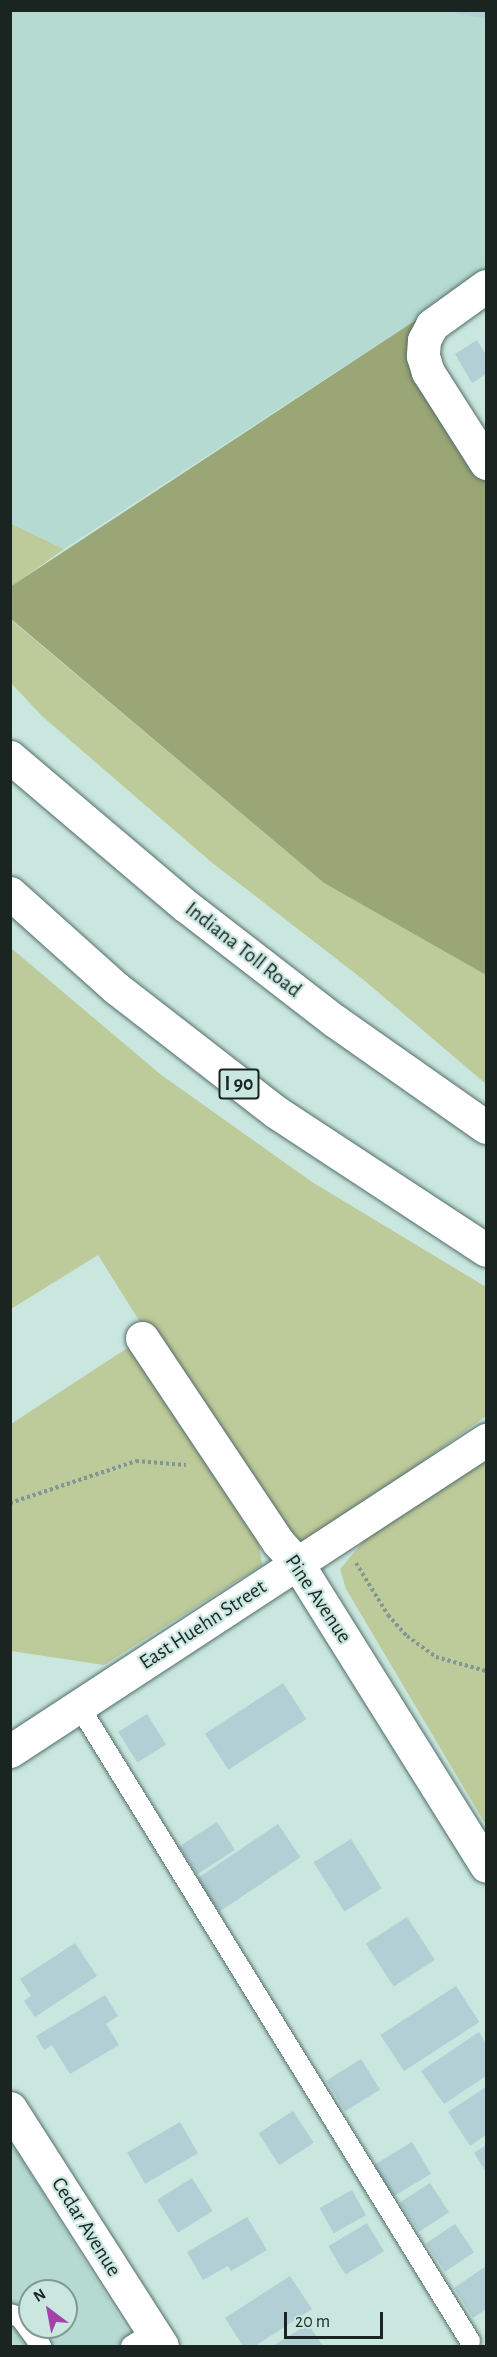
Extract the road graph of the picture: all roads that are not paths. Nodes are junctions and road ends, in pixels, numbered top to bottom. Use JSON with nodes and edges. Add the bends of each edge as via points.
{"nodes":[{"id":1,"x":486,"y":286,"type":"edge"},
{"id":2,"x":486,"y":463,"type":"edge"},
{"id":3,"x":10,"y":757,"type":"edge"},
{"id":4,"x":10,"y":893,"type":"edge"},
{"id":5,"x":486,"y":1127,"type":"edge"},
{"id":6,"x":486,"y":1250,"type":"edge"},
{"id":7,"x":142,"y":1338,"type":"dead end"},
{"id":8,"x":486,"y":1440,"type":"edge"},
{"id":9,"x":297,"y":1563,"type":"junction"},
{"id":10,"x":79,"y":1706,"type":"junction"},
{"id":11,"x":10,"y":1751,"type":"edge"},
{"id":12,"x":486,"y":1866,"type":"edge"},
{"id":13,"x":10,"y":2108,"type":"edge"},
{"id":14,"x":10,"y":2313,"type":"edge"},
{"id":15,"x":473,"y":2339,"type":"edge"},
{"id":16,"x":148,"y":2342,"type":"edge"},
{"id":17,"x":41,"y":2346,"type":"edge"}],
"edges":[{"from":1,"to":2,"type":"main road","via":[[445,314],[424,340],[428,372]]},
{"from":3,"to":5,"type":"main road","name":"Indiana Toll Road","via":[[186,906],[334,1021]]},
{"from":4,"to":6,"type":"main road","number":"I 90","via":[[116,987],[276,1112]]},
{"from":7,"to":9,"type":"main road","name":"Pine Avenue","via":[[278,1542]]},
{"from":8,"to":9,"type":"main road","name":"East Huehn Street"},
{"from":9,"to":10,"type":"main road","name":"East Huehn Street"},
{"from":9,"to":12,"type":"main road","name":"Pine Avenue"},
{"from":10,"to":11,"type":"main road","name":"East Huehn Street"},
{"from":10,"to":15,"type":"lane"},
{"from":13,"to":16,"type":"main road","name":"Cedar Avenue"},
{"from":14,"to":17,"type":"lane","via":[[20,2317]]}]}
